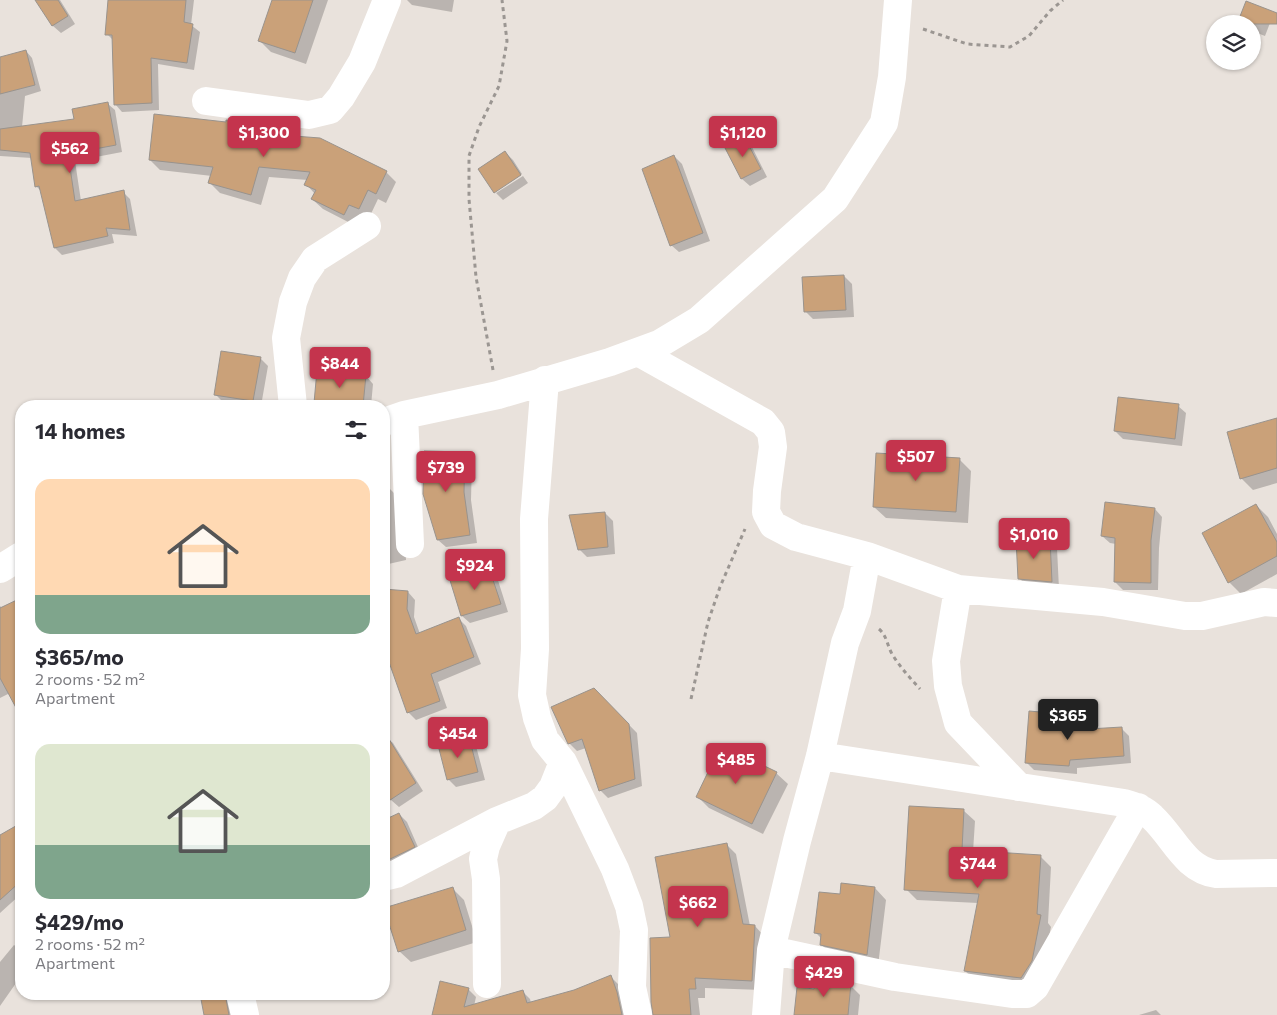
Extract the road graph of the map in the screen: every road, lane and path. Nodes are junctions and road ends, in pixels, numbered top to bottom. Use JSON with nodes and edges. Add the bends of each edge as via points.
{"nodes":[{"id":1,"x":388,"y":0,"type":"edge"},
{"id":2,"x":502,"y":0,"type":"edge"},
{"id":3,"x":1064,"y":0,"type":"edge"},
{"id":4,"x":897,"y":10,"type":"edge"},
{"id":5,"x":206,"y":101,"type":"dead end"},
{"id":6,"x":367,"y":226,"type":"dead end"},
{"id":7,"x":638,"y":352,"type":"junction"},
{"id":8,"x":545,"y":380,"type":"junction"},
{"id":9,"x":498,"y":395,"type":"junction"},
{"id":10,"x":292,"y":400,"type":"edge"},
{"id":11,"x":394,"y":419,"type":"edge"},
{"id":12,"x":766,"y":512,"type":"junction"},
{"id":13,"x":410,"y":544,"type":"dead end"},
{"id":14,"x":866,"y":556,"type":"junction"},
{"id":15,"x":15,"y":560,"type":"edge"},
{"id":16,"x":0,"y":569,"type":"edge"},
{"id":17,"x":958,"y":588,"type":"junction"},
{"id":18,"x":1277,"y":603,"type":"edge"},
{"id":19,"x":858,"y":611,"type":"junction"},
{"id":20,"x":923,"y":692,"type":"dead end"},
{"id":21,"x":692,"y":698,"type":"dead end"},
{"id":22,"x":820,"y":756,"type":"junction"},
{"id":23,"x":563,"y":762,"type":"junction"},
{"id":24,"x":1019,"y":787,"type":"junction"},
{"id":25,"x":1138,"y":807,"type":"junction"},
{"id":26,"x":497,"y":821,"type":"junction"},
{"id":27,"x":1277,"y":873,"type":"edge"},
{"id":28,"x":390,"y":876,"type":"edge"},
{"id":29,"x":771,"y":950,"type":"junction"},
{"id":30,"x":488,"y":984,"type":"dead end"},
{"id":31,"x":241,"y":1000,"type":"edge"},
{"id":32,"x":245,"y":1015,"type":"edge"},
{"id":33,"x":638,"y":1015,"type":"edge"},
{"id":34,"x":766,"y":1015,"type":"edge"}],
"edges":[{"from":1,"to":5,"type":"street","via":[[362,62],[330,110],[309,115]]},
{"from":2,"to":9,"type":"path","via":[[507,41],[499,86],[469,156],[476,277]]},
{"from":3,"to":4,"type":"path","via":[[1029,36],[1010,47],[967,44]]},
{"from":4,"to":7,"type":"street","via":[[892,77],[884,123],[834,199],[699,320],[659,344]]},
{"from":6,"to":10,"type":"street","via":[[315,259],[302,278],[293,302],[286,338]]},
{"from":7,"to":8,"type":"street"},
{"from":7,"to":12,"type":"street","via":[[763,422],[771,432],[773,447]]},
{"from":8,"to":9,"type":"street"},
{"from":8,"to":23,"type":"street","via":[[534,519],[532,694],[546,740]]},
{"from":9,"to":11,"type":"street"},
{"from":11,"to":13,"type":"street"},
{"from":12,"to":14,"type":"street","via":[[772,525],[796,537]]},
{"from":12,"to":21,"type":"path","via":[[747,526],[720,587],[708,622]]},
{"from":14,"to":17,"type":"street"},
{"from":14,"to":19,"type":"street"},
{"from":15,"to":16,"type":"street"},
{"from":17,"to":18,"type":"street","via":[[1103,602],[1185,616],[1202,616],[1264,602]]},
{"from":17,"to":24,"type":"street","via":[[946,662],[948,686],[958,723]]},
{"from":19,"to":20,"type":"path","via":[[884,634],[892,653]]},
{"from":19,"to":22,"type":"street","via":[[845,643]]},
{"from":22,"to":24,"type":"street"},
{"from":22,"to":29,"type":"street"},
{"from":23,"to":26,"type":"street","via":[[545,798]]},
{"from":23,"to":33,"type":"street","via":[[615,869],[629,906],[634,930],[632,987]]},
{"from":24,"to":25,"type":"street"},
{"from":25,"to":27,"type":"street","via":[[1152,817],[1186,858],[1206,873]]},
{"from":25,"to":29,"type":"street","via":[[1035,987],[1027,994],[895,977]]},
{"from":26,"to":28,"type":"street"},
{"from":26,"to":30,"type":"street","via":[[483,859]]},
{"from":29,"to":34,"type":"street"},
{"from":31,"to":32,"type":"street"}]}
